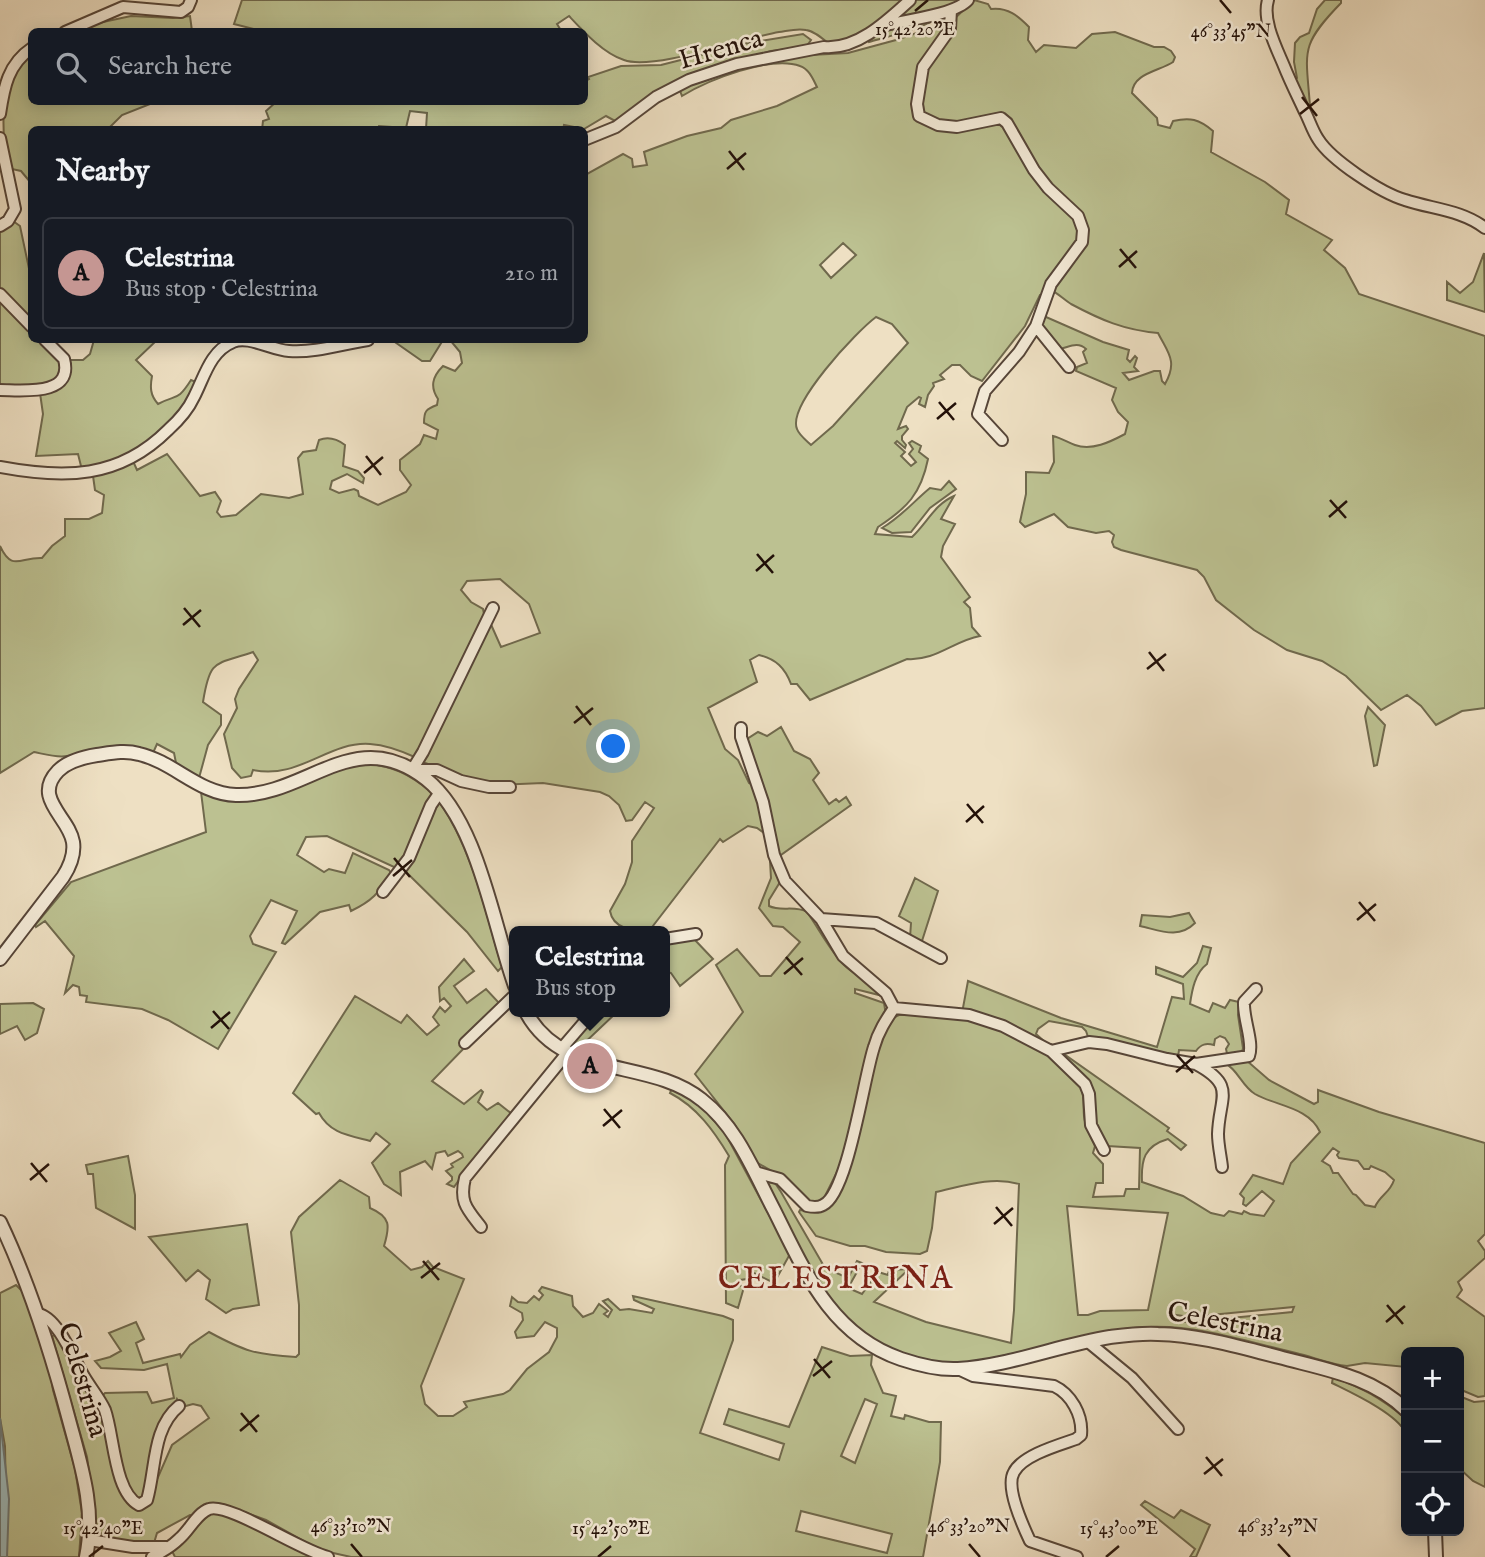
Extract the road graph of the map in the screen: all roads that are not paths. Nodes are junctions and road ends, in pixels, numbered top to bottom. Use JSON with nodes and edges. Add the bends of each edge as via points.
{"nodes":[{"id":1,"x":191,"y":0,"type":"edge"},
{"id":2,"x":910,"y":0,"type":"edge"},
{"id":3,"x":968,"y":0,"type":"edge"},
{"id":4,"x":1268,"y":0,"type":"edge"},
{"id":5,"x":951,"y":10,"type":"junction"},
{"id":6,"x":878,"y":27,"type":"junction"},
{"id":7,"x":74,"y":28,"type":"edge"},
{"id":8,"x":28,"y":50,"type":"edge"},
{"id":9,"x":0,"y":114,"type":"edge"},
{"id":10,"x":0,"y":138,"type":"edge"},
{"id":11,"x":588,"y":138,"type":"edge"},
{"id":12,"x":0,"y":226,"type":"edge"},
{"id":13,"x":1485,"y":228,"type":"edge"},
{"id":14,"x":0,"y":294,"type":"edge"},
{"id":15,"x":28,"y":323,"type":"edge"},
{"id":16,"x":1036,"y":326,"type":"junction"},
{"id":17,"x":48,"y":343,"type":"edge"},
{"id":18,"x":231,"y":343,"type":"edge"},
{"id":19,"x":257,"y":343,"type":"edge"},
{"id":20,"x":349,"y":343,"type":"edge"},
{"id":21,"x":1069,"y":367,"type":"dead end"},
{"id":22,"x":0,"y":390,"type":"edge"},
{"id":23,"x":1002,"y":440,"type":"dead end"},
{"id":24,"x":0,"y":467,"type":"edge"},
{"id":25,"x":493,"y":608,"type":"dead end"},
{"id":26,"x":741,"y":728,"type":"dead end"},
{"id":27,"x":412,"y":770,"type":"junction"},
{"id":28,"x":510,"y":788,"type":"dead end"},
{"id":29,"x":440,"y":792,"type":"junction"},
{"id":30,"x":383,"y":892,"type":"dead end"},
{"id":31,"x":821,"y":919,"type":"junction"},
{"id":32,"x":696,"y":934,"type":"dead end"},
{"id":33,"x":670,"y":938,"type":"edge"},
{"id":34,"x":942,"y":958,"type":"dead end"},
{"id":35,"x":0,"y":959,"type":"edge"},
{"id":36,"x":509,"y":968,"type":"edge"},
{"id":37,"x":1256,"y":989,"type":"dead end"},
{"id":38,"x":509,"y":1001,"type":"edge"},
{"id":39,"x":894,"y":1009,"type":"junction"},
{"id":40,"x":529,"y":1017,"type":"edge"},
{"id":41,"x":589,"y":1017,"type":"edge"},
{"id":42,"x":465,"y":1044,"type":"dead end"},
{"id":43,"x":565,"y":1050,"type":"junction"},
{"id":44,"x":1051,"y":1051,"type":"junction"},
{"id":45,"x":1196,"y":1064,"type":"junction"},
{"id":46,"x":1104,"y":1150,"type":"dead end"},
{"id":47,"x":1222,"y":1167,"type":"dead end"},
{"id":48,"x":755,"y":1172,"type":"junction"},
{"id":49,"x":0,"y":1222,"type":"edge"},
{"id":50,"x":481,"y":1227,"type":"dead end"},
{"id":51,"x":37,"y":1314,"type":"junction"},
{"id":52,"x":1087,"y":1341,"type":"junction"},
{"id":53,"x":958,"y":1369,"type":"junction"},
{"id":54,"x":179,"y":1406,"type":"dead end"},
{"id":55,"x":1401,"y":1406,"type":"edge"},
{"id":56,"x":1178,"y":1429,"type":"dead end"},
{"id":57,"x":1435,"y":1536,"type":"edge"},
{"id":58,"x":89,"y":1539,"type":"junction"},
{"id":59,"x":171,"y":1546,"type":"junction"},
{"id":60,"x":86,"y":1557,"type":"edge"},
{"id":61,"x":152,"y":1557,"type":"edge"},
{"id":62,"x":328,"y":1557,"type":"edge"},
{"id":63,"x":1077,"y":1557,"type":"edge"},
{"id":64,"x":1436,"y":1557,"type":"edge"}],
"edges":[{"from":1,"to":7,"type":"street","via":[[181,12],[122,7]]},
{"from":2,"to":6,"type":"street","name":"Hrenca"},
{"from":3,"to":5,"type":"street"},
{"from":4,"to":13,"type":"street","via":[[1265,9],[1273,39],[1325,148],[1379,188],[1401,199],[1456,213]]},
{"from":5,"to":6,"type":"street"},
{"from":5,"to":16,"type":"street","via":[[950,29],[923,67],[919,116],[957,127],[1001,118],[1048,188],[1078,216],[1083,230],[1082,242],[1051,284]]},
{"from":6,"to":11,"type":"street","name":"Hrenca","via":[[852,44],[737,64],[689,80],[656,97],[616,127]]},
{"from":8,"to":9,"type":"street","via":[[8,73]]},
{"from":10,"to":12,"type":"street","via":[[15,209]]},
{"from":14,"to":15,"type":"street"},
{"from":16,"to":21,"type":"street"},
{"from":16,"to":23,"type":"street","via":[[985,391],[978,414]]},
{"from":17,"to":22,"type":"street","via":[[64,359],[61,381],[38,391]]},
{"from":18,"to":24,"type":"street","via":[[213,357],[180,419],[141,453],[105,470],[80,474]]},
{"from":19,"to":20,"type":"street","via":[[292,352]]},
{"from":25,"to":27,"type":"street"},
{"from":26,"to":31,"type":"street","via":[[774,855],[785,881]]},
{"from":27,"to":28,"type":"street","via":[[437,770],[461,781]]},
{"from":27,"to":29,"type":"street"},
{"from":27,"to":35,"type":"street","via":[[383,759],[360,758],[264,791],[237,795],[206,788],[139,754],[107,753],[69,763],[52,779],[49,794],[72,841],[70,863]]},
{"from":29,"to":30,"type":"street","via":[[409,858]]},
{"from":29,"to":36,"type":"street","via":[[466,835]]},
{"from":31,"to":34,"type":"street","via":[[876,923]]},
{"from":31,"to":39,"type":"street","via":[[843,956],[886,993]]},
{"from":32,"to":33,"type":"street"},
{"from":37,"to":45,"type":"street","via":[[1244,1002],[1249,1056]]},
{"from":38,"to":42,"type":"street"},
{"from":39,"to":44,"type":"street","via":[[969,1015],[1003,1026]]},
{"from":39,"to":48,"type":"street","via":[[874,1046],[846,1165],[830,1200],[807,1206],[780,1179]]},
{"from":40,"to":43,"type":"street","name":"Celestrina"},
{"from":41,"to":43,"type":"street"},
{"from":43,"to":48,"type":"street","name":"Celestrina","via":[[586,1061],[664,1079],[688,1090],[717,1113]]},
{"from":43,"to":50,"type":"street","via":[[465,1178],[461,1194]]},
{"from":44,"to":45,"type":"street","via":[[1089,1042]]},
{"from":44,"to":46,"type":"street","via":[[1085,1084],[1091,1125]]},
{"from":45,"to":47,"type":"street","via":[[1219,1078],[1223,1087],[1218,1135]]},
{"from":48,"to":53,"type":"street","name":"Celestrina","via":[[815,1289],[842,1323],[888,1354],[915,1364]]},
{"from":49,"to":51,"type":"street","name":"Celestrina"},
{"from":51,"to":54,"type":"street","via":[[47,1317],[57,1330],[99,1399],[123,1485],[130,1499],[139,1504],[147,1500],[161,1428]]},
{"from":51,"to":58,"type":"street","name":"Celestrina","via":[[87,1489]]},
{"from":52,"to":53,"type":"street","name":"Celestrina"},
{"from":52,"to":55,"type":"street","name":"Celestrina","via":[[1134,1334],[1231,1345],[1339,1373],[1374,1386]]},
{"from":52,"to":56,"type":"street","via":[[1132,1378]]},
{"from":53,"to":63,"type":"street","name":"Celestrina","via":[[973,1376],[1054,1386],[1068,1395],[1081,1435],[1019,1466],[1012,1487],[1030,1541]]},
{"from":57,"to":64,"type":"street"},
{"from":58,"to":59,"type":"street","via":[[134,1547]]},
{"from":58,"to":60,"type":"street","name":"Celestrina"},
{"from":59,"to":61,"type":"street"},
{"from":59,"to":62,"type":"street","via":[[205,1511],[216,1508]]}]}
